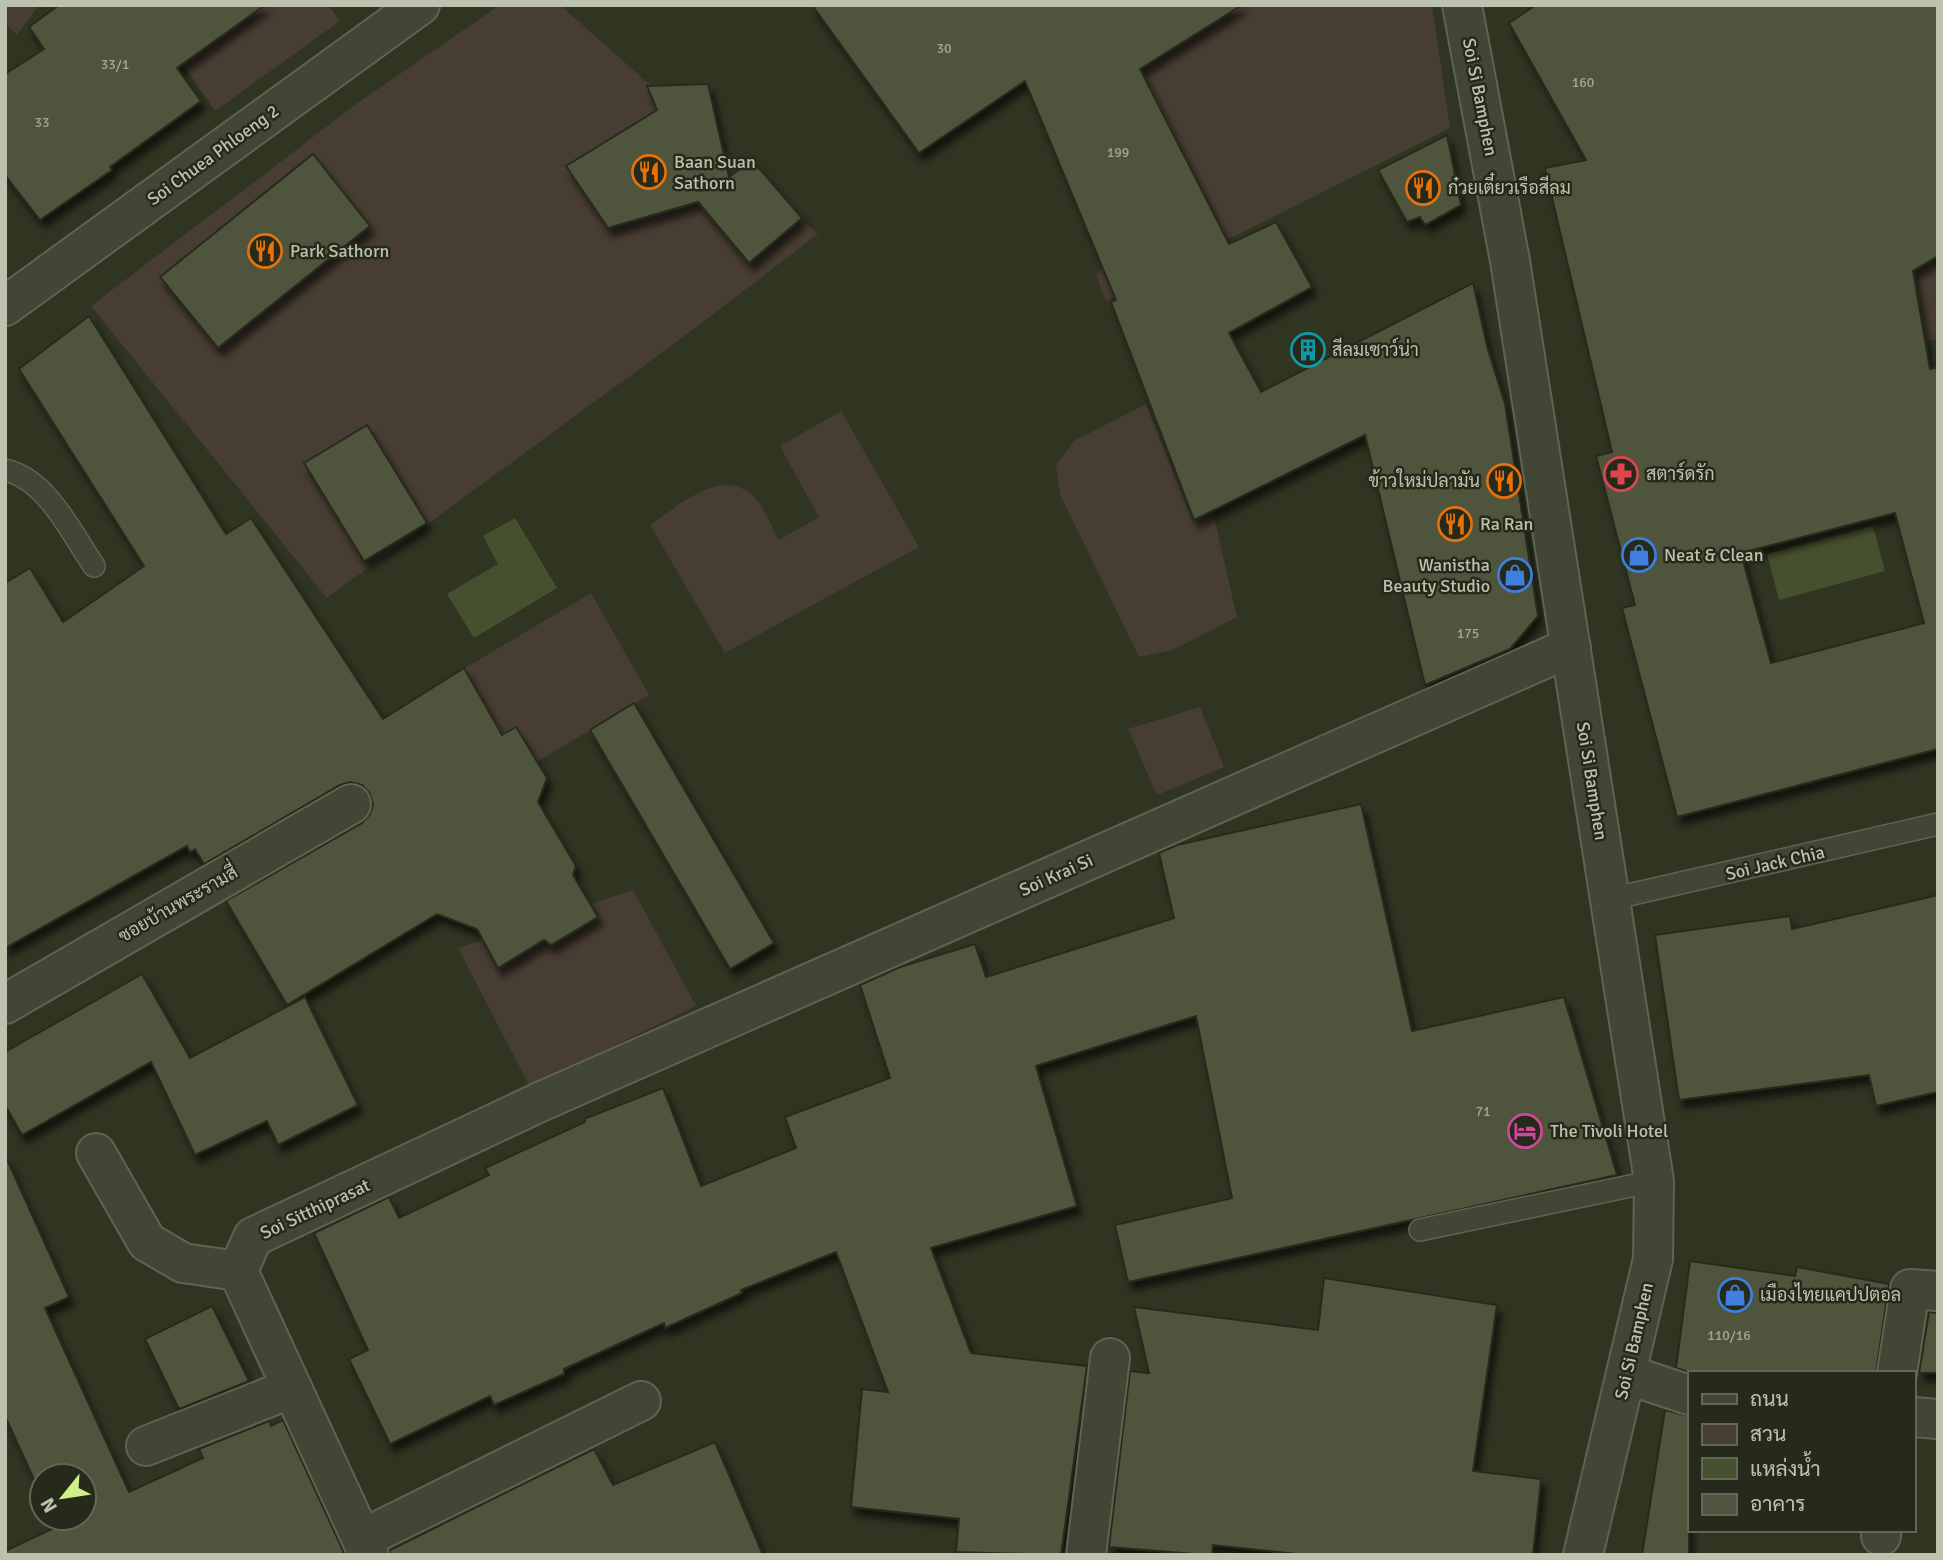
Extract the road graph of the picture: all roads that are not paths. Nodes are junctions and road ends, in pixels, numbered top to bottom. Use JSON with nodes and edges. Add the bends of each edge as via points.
{"nodes":[{"id":1,"x":420,"y":5,"type":"edge"},
{"id":2,"x":1462,"y":5,"type":"edge"},
{"id":3,"x":5,"y":306,"type":"edge"},
{"id":4,"x":5,"y":470,"type":"edge"},
{"id":5,"x":94,"y":566,"type":"dead end"},
{"id":6,"x":1571,"y":647,"type":"junction"},
{"id":7,"x":351,"y":804,"type":"dead end"},
{"id":8,"x":1938,"y":824,"type":"edge"},
{"id":9,"x":1611,"y":899,"type":"junction"},
{"id":10,"x":5,"y":1004,"type":"edge"},
{"id":11,"x":540,"y":1102,"type":"joint"},
{"id":12,"x":96,"y":1153,"type":"dead end"},
{"id":13,"x":1654,"y":1181,"type":"junction"},
{"id":14,"x":1420,"y":1230,"type":"dead end"},
{"id":15,"x":238,"y":1271,"type":"junction"},
{"id":16,"x":1938,"y":1291,"type":"edge"},
{"id":17,"x":1110,"y":1358,"type":"dead end"},
{"id":18,"x":1897,"y":1371,"type":"edge"},
{"id":19,"x":1626,"y":1374,"type":"junction"},
{"id":20,"x":292,"y":1388,"type":"junction"},
{"id":21,"x":1688,"y":1395,"type":"edge"},
{"id":22,"x":641,"y":1401,"type":"dead end"},
{"id":23,"x":1915,"y":1418,"type":"edge"},
{"id":24,"x":1938,"y":1419,"type":"edge"},
{"id":25,"x":146,"y":1446,"type":"dead end"},
{"id":26,"x":366,"y":1547,"type":"edge"},
{"id":27,"x":1086,"y":1555,"type":"edge"},
{"id":28,"x":1583,"y":1555,"type":"edge"}],
"edges":[{"from":1,"to":3,"type":"street","name":"Soi Chuea Phloeng 2"},
{"from":2,"to":6,"type":"street","name":"Soi Si Bamphen","via":[[1509,253]]},
{"from":4,"to":5,"type":"lane","via":[[19,473],[51,503]]},
{"from":6,"to":9,"type":"street","name":"Soi Si Bamphen"},
{"from":6,"to":11,"type":"street","name":"Soi Krai Si"},
{"from":7,"to":10,"type":"street","name":"ซอยบ้านพระรามสี่"},
{"from":8,"to":9,"type":"lane","name":"Soi Jack Chia"},
{"from":9,"to":13,"type":"street","name":"Soi Si Bamphen"},
{"from":11,"to":15,"type":"street","name":"Soi Sitthiprasat","via":[[253,1237]]},
{"from":12,"to":15,"type":"street","via":[[147,1242],[183,1263]]},
{"from":13,"to":14,"type":"lane"},
{"from":13,"to":19,"type":"street","name":"Soi Si Bamphen","via":[[1653,1259]]},
{"from":15,"to":20,"type":"street"},
{"from":16,"to":18,"type":"street","via":[[1910,1289]]},
{"from":17,"to":27,"type":"street"},
{"from":19,"to":21,"type":"street"},
{"from":19,"to":28,"type":"street","name":"Soi Si Bamphen"},
{"from":20,"to":25,"type":"street"},
{"from":20,"to":26,"type":"street"},
{"from":22,"to":26,"type":"street"},
{"from":23,"to":24,"type":"street"}]}
